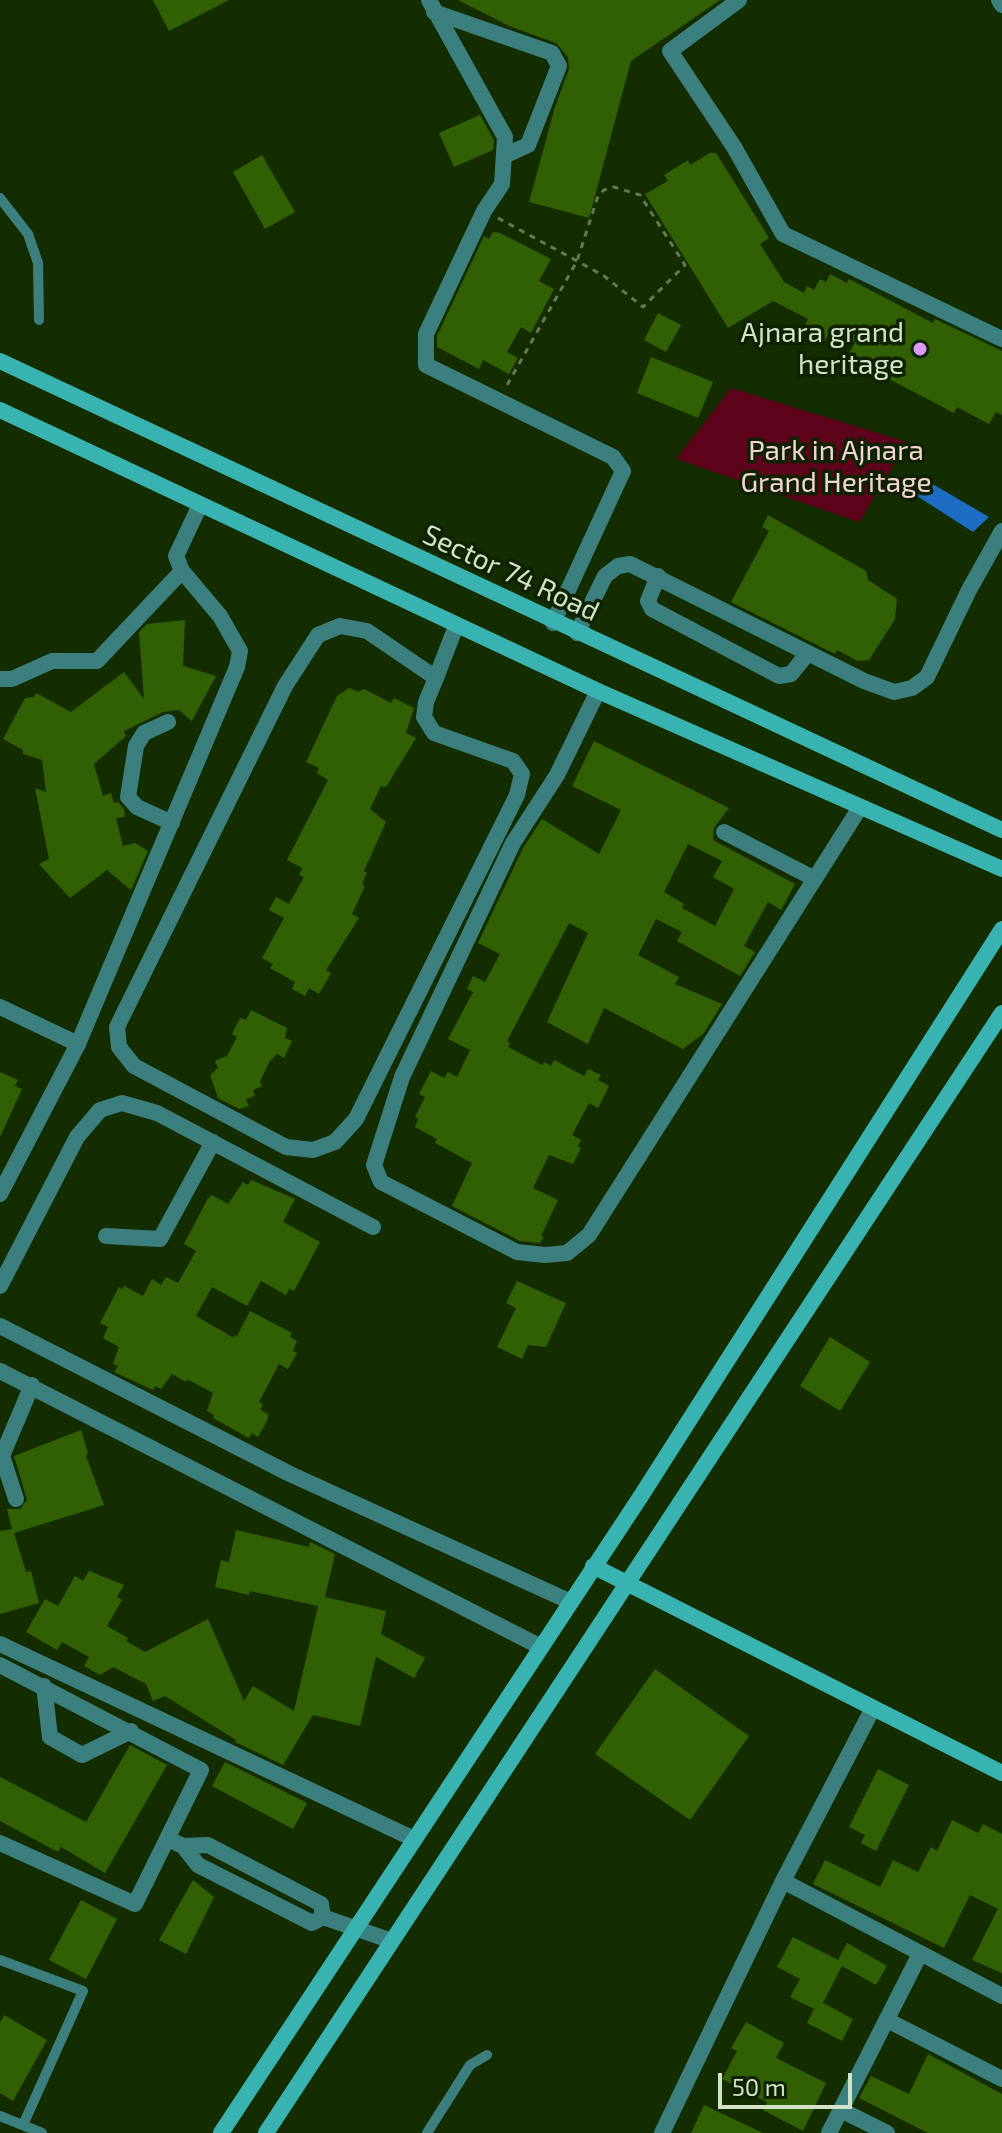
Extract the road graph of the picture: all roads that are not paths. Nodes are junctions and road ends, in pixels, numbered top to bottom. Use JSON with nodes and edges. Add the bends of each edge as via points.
{"nodes":[{"id":1,"x":739,"y":0,"type":"edge"},
{"id":2,"x":999,"y":0,"type":"edge"},
{"id":3,"x":1002,"y":5,"type":"edge"},
{"id":4,"x":431,"y":6,"type":"edge"},
{"id":5,"x":504,"y":156,"type":"junction"},
{"id":6,"x":0,"y":198,"type":"edge"},
{"id":7,"x":39,"y":320,"type":"dead end"},
{"id":8,"x":1002,"y":339,"type":"edge"},
{"id":9,"x":0,"y":361,"type":"edge"},
{"id":10,"x":0,"y":410,"type":"edge"},
{"id":11,"x":200,"y":505,"type":"junction"},
{"id":12,"x":1002,"y":531,"type":"edge"},
{"id":13,"x":581,"y":564,"type":"junction"},
{"id":14,"x":182,"y":571,"type":"junction"},
{"id":15,"x":605,"y":576,"type":"junction"},
{"id":16,"x":658,"y":576,"type":"junction"},
{"id":17,"x":553,"y":623,"type":"junction"},
{"id":18,"x":456,"y":626,"type":"junction"},
{"id":19,"x":577,"y":633,"type":"junction"},
{"id":20,"x":808,"y":653,"type":"junction"},
{"id":21,"x":436,"y":678,"type":"junction"},
{"id":22,"x":0,"y":679,"type":"edge"},
{"id":23,"x":598,"y":691,"type":"junction"},
{"id":24,"x":168,"y":722,"type":"dead end"},
{"id":25,"x":859,"y":809,"type":"junction"},
{"id":26,"x":172,"y":823,"type":"junction"},
{"id":27,"x":1002,"y":830,"type":"edge"},
{"id":28,"x":724,"y":832,"type":"dead end"},
{"id":29,"x":1002,"y":869,"type":"edge"},
{"id":30,"x":815,"y":879,"type":"junction"},
{"id":31,"x":1002,"y":929,"type":"edge"},
{"id":32,"x":0,"y":1007,"type":"edge"},
{"id":33,"x":1002,"y":1013,"type":"edge"},
{"id":34,"x":78,"y":1044,"type":"junction"},
{"id":35,"x":213,"y":1142,"type":"junction"},
{"id":36,"x":0,"y":1194,"type":"edge"},
{"id":37,"x":373,"y":1227,"type":"dead end"},
{"id":38,"x":106,"y":1236,"type":"dead end"},
{"id":39,"x":0,"y":1286,"type":"edge"},
{"id":40,"x":0,"y":1326,"type":"edge"},
{"id":41,"x":0,"y":1371,"type":"edge"},
{"id":42,"x":32,"y":1385,"type":"junction"},
{"id":43,"x":16,"y":1499,"type":"dead end"},
{"id":44,"x":593,"y":1566,"type":"junction"},
{"id":45,"x":626,"y":1582,"type":"junction"},
{"id":46,"x":571,"y":1602,"type":"junction"},
{"id":47,"x":0,"y":1644,"type":"edge"},
{"id":48,"x":541,"y":1647,"type":"junction"},
{"id":49,"x":0,"y":1665,"type":"edge"},
{"id":50,"x":44,"y":1686,"type":"junction"},
{"id":51,"x":873,"y":1708,"type":"junction"},
{"id":52,"x":131,"y":1731,"type":"junction"},
{"id":53,"x":1002,"y":1773,"type":"edge"},
{"id":54,"x":414,"y":1839,"type":"junction"},
{"id":55,"x":176,"y":1842,"type":"junction"},
{"id":56,"x":0,"y":1843,"type":"edge"},
{"id":57,"x":783,"y":1881,"type":"junction"},
{"id":58,"x":357,"y":1930,"type":"junction"},
{"id":59,"x":389,"y":1940,"type":"junction"},
{"id":60,"x":920,"y":1954,"type":"junction"},
{"id":61,"x":0,"y":1960,"type":"edge"},
{"id":62,"x":1002,"y":1996,"type":"edge"},
{"id":63,"x":887,"y":2020,"type":"junction"},
{"id":64,"x":487,"y":2055,"type":"dead end"},
{"id":65,"x":1002,"y":2079,"type":"edge"},
{"id":66,"x":841,"y":2110,"type":"junction"},
{"id":67,"x":0,"y":2116,"type":"edge"},
{"id":68,"x":23,"y":2125,"type":"junction"},
{"id":69,"x":42,"y":2133,"type":"edge"},
{"id":70,"x":221,"y":2133,"type":"edge"},
{"id":71,"x":266,"y":2133,"type":"edge"},
{"id":72,"x":427,"y":2133,"type":"edge"},
{"id":73,"x":662,"y":2133,"type":"edge"},
{"id":74,"x":829,"y":2133,"type":"edge"},
{"id":75,"x":887,"y":2133,"type":"edge"}],
"edges":[{"from":1,"to":8,"type":"street","via":[[670,51],[734,147],[783,234]]},
{"from":2,"to":3,"type":"street"},
{"from":4,"to":5,"type":"street","via":[[505,137]]},
{"from":4,"to":5,"type":"street","via":[[552,53],[559,66],[528,145]]},
{"from":5,"to":13,"type":"street","via":[[502,184],[426,334],[423,356],[426,365],[622,465],[621,478]]},
{"from":6,"to":7,"type":"lane","via":[[28,234],[38,263]]},
{"from":9,"to":17,"type":"street","name":"Sector 74 Road"},
{"from":10,"to":11,"type":"street"},
{"from":11,"to":14,"type":"street","via":[[179,545],[176,556]]},
{"from":11,"to":18,"type":"street"},
{"from":12,"to":20,"type":"street","via":[[927,677],[912,688],[894,692]]},
{"from":13,"to":15,"type":"street"},
{"from":13,"to":17,"type":"street"},
{"from":14,"to":22,"type":"street","via":[[97,661],[52,661]]},
{"from":14,"to":26,"type":"street","via":[[220,616],[240,651]]},
{"from":15,"to":16,"type":"street","via":[[630,564]]},
{"from":15,"to":19,"type":"street"},
{"from":16,"to":20,"type":"street"},
{"from":16,"to":20,"type":"street","via":[[648,601],[652,609],[779,676],[791,674]]},
{"from":17,"to":19,"type":"street","name":"Sector 74 Road"},
{"from":18,"to":21,"type":"street"},
{"from":18,"to":23,"type":"street"},
{"from":19,"to":27,"type":"street","name":"Sector 74 Road"},
{"from":21,"to":21,"type":"street","via":[[424,717],[434,733],[513,761],[522,774],[517,795],[356,1119],[335,1142],[313,1150],[286,1147],[134,1066],[119,1047],[117,1027],[285,686],[318,635],[340,626],[367,631]]},
{"from":23,"to":25,"type":"street"},
{"from":23,"to":30,"type":"street","via":[[557,775],[513,843],[402,1077],[374,1165],[381,1182],[517,1252],[567,1253],[589,1235]]},
{"from":24,"to":26,"type":"street","via":[[144,733],[136,746],[128,797],[137,807]]},
{"from":25,"to":29,"type":"street"},
{"from":25,"to":30,"type":"street"},
{"from":26,"to":34,"type":"street"},
{"from":28,"to":30,"type":"street"},
{"from":31,"to":44,"type":"street"},
{"from":32,"to":34,"type":"street"},
{"from":33,"to":45,"type":"street"},
{"from":34,"to":36,"type":"street"},
{"from":35,"to":37,"type":"street"},
{"from":35,"to":38,"type":"street","via":[[160,1239]]},
{"from":35,"to":39,"type":"street","via":[[157,1113],[122,1103],[100,1110],[77,1137]]},
{"from":40,"to":46,"type":"street","via":[[290,1474]]},
{"from":41,"to":42,"type":"street"},
{"from":42,"to":43,"type":"street","via":[[2,1456]]},
{"from":42,"to":48,"type":"street"},
{"from":44,"to":45,"type":"street"},
{"from":44,"to":46,"type":"street"},
{"from":45,"to":51,"type":"street"},
{"from":45,"to":59,"type":"street"},
{"from":46,"to":48,"type":"street"},
{"from":47,"to":54,"type":"street"},
{"from":48,"to":54,"type":"street"},
{"from":49,"to":50,"type":"street"},
{"from":50,"to":52,"type":"street"},
{"from":50,"to":52,"type":"street","via":[[50,1737],[82,1755]]},
{"from":51,"to":53,"type":"street"},
{"from":51,"to":57,"type":"street"},
{"from":52,"to":55,"type":"street","via":[[201,1770]]},
{"from":54,"to":58,"type":"street"},
{"from":55,"to":56,"type":"street","via":[[135,1904]]},
{"from":55,"to":58,"type":"street","via":[[208,1845],[321,1904],[323,1917]]},
{"from":57,"to":60,"type":"street"},
{"from":57,"to":73,"type":"street"},
{"from":58,"to":59,"type":"street"},
{"from":58,"to":70,"type":"street"},
{"from":59,"to":71,"type":"street"},
{"from":60,"to":62,"type":"street"},
{"from":60,"to":63,"type":"street"},
{"from":61,"to":68,"type":"lane","via":[[83,1991]]},
{"from":63,"to":65,"type":"street"},
{"from":63,"to":66,"type":"street"},
{"from":64,"to":72,"type":"lane","via":[[470,2065]]},
{"from":66,"to":74,"type":"street"},
{"from":66,"to":75,"type":"street"},
{"from":67,"to":68,"type":"lane"},
{"from":68,"to":69,"type":"lane"}]}
